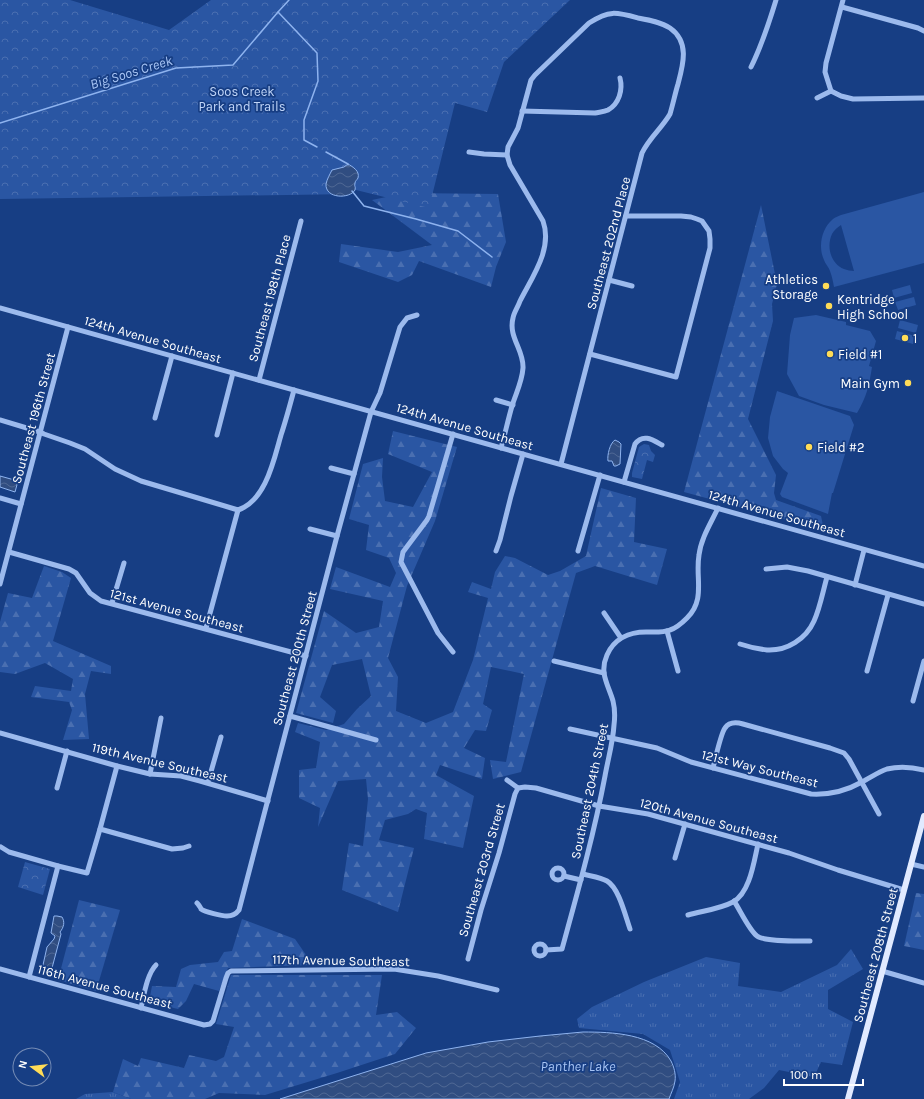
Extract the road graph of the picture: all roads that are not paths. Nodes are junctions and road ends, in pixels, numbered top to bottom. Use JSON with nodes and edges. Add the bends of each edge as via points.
{"nodes":[{"id":1,"x":776,"y":0,"type":"edge"},
{"id":2,"x":843,"y":0,"type":"edge"},
{"id":3,"x":842,"y":7,"type":"junction"},
{"id":4,"x":924,"y":31,"type":"edge"},
{"id":5,"x":751,"y":67,"type":"dead end"},
{"id":6,"x":620,"y":78,"type":"dead end"},
{"id":7,"x":831,"y":91,"type":"junction"},
{"id":8,"x":817,"y":98,"type":"dead end"},
{"id":9,"x":924,"y":98,"type":"edge"},
{"id":10,"x":522,"y":111,"type":"junction"},
{"id":11,"x":469,"y":152,"type":"dead end"},
{"id":12,"x":507,"y":155,"type":"junction"},
{"id":13,"x":626,"y":216,"type":"junction"},
{"id":14,"x":301,"y":221,"type":"dead end"},
{"id":15,"x":610,"y":280,"type":"junction"},
{"id":16,"x":632,"y":286,"type":"dead end"},
{"id":17,"x":0,"y":308,"type":"edge"},
{"id":18,"x":417,"y":315,"type":"dead end"},
{"id":19,"x":68,"y":327,"type":"junction"},
{"id":20,"x":590,"y":354,"type":"junction"},
{"id":21,"x":172,"y":356,"type":"junction"},
{"id":22,"x":233,"y":373,"type":"junction"},
{"id":23,"x":259,"y":380,"type":"junction"},
{"id":24,"x":294,"y":390,"type":"junction"},
{"id":25,"x":496,"y":400,"type":"dead end"},
{"id":26,"x":513,"y":404,"type":"junction"},
{"id":27,"x":371,"y":412,"type":"junction"},
{"id":28,"x":155,"y":418,"type":"dead end"},
{"id":29,"x":0,"y":420,"type":"edge"},
{"id":30,"x":40,"y":432,"type":"junction"},
{"id":31,"x":453,"y":434,"type":"junction"},
{"id":32,"x":217,"y":435,"type":"dead end"},
{"id":33,"x":662,"y":445,"type":"dead end"},
{"id":34,"x":501,"y":448,"type":"junction"},
{"id":35,"x":523,"y":454,"type":"junction"},
{"id":36,"x":561,"y":464,"type":"junction"},
{"id":37,"x":331,"y":468,"type":"dead end"},
{"id":38,"x":354,"y":474,"type":"junction"},
{"id":39,"x":600,"y":475,"type":"junction"},
{"id":40,"x":624,"y":482,"type":"junction"},
{"id":41,"x":0,"y":498,"type":"edge"},
{"id":42,"x":21,"y":504,"type":"junction"},
{"id":43,"x":718,"y":508,"type":"junction"},
{"id":44,"x":238,"y":510,"type":"junction"},
{"id":45,"x":310,"y":529,"type":"dead end"},
{"id":46,"x":337,"y":536,"type":"junction"},
{"id":47,"x":864,"y":550,"type":"junction"},
{"id":48,"x":496,"y":551,"type":"dead end"},
{"id":49,"x":578,"y":551,"type":"dead end"},
{"id":50,"x":8,"y":552,"type":"junction"},
{"id":51,"x":124,"y":563,"type":"dead end"},
{"id":52,"x":924,"y":566,"type":"edge"},
{"id":53,"x":766,"y":568,"type":"dead end"},
{"id":54,"x":827,"y":577,"type":"junction"},
{"id":55,"x":0,"y":584,"type":"edge"},
{"id":56,"x":855,"y":585,"type":"junction"},
{"id":57,"x":888,"y":595,"type":"junction"},
{"id":58,"x":112,"y":603,"type":"junction"},
{"id":59,"x":924,"y":604,"type":"edge"},
{"id":60,"x":604,"y":613,"type":"dead end"},
{"id":61,"x":206,"y":628,"type":"junction"},
{"id":62,"x":667,"y":631,"type":"junction"},
{"id":63,"x":621,"y":638,"type":"junction"},
{"id":64,"x":740,"y":644,"type":"dead end"},
{"id":65,"x":453,"y":652,"type":"dead end"},
{"id":66,"x":306,"y":656,"type":"junction"},
{"id":67,"x":554,"y":661,"type":"dead end"},
{"id":68,"x":924,"y":661,"type":"edge"},
{"id":69,"x":678,"y":671,"type":"dead end"},
{"id":70,"x":867,"y":671,"type":"dead end"},
{"id":71,"x":604,"y":673,"type":"junction"},
{"id":72,"x":913,"y":701,"type":"dead end"},
{"id":73,"x":290,"y":716,"type":"junction"},
{"id":74,"x":161,"y":718,"type":"dead end"},
{"id":75,"x":570,"y":729,"type":"dead end"},
{"id":76,"x":0,"y":733,"type":"edge"},
{"id":77,"x":221,"y":737,"type":"dead end"},
{"id":78,"x":612,"y":738,"type":"junction"},
{"id":79,"x":376,"y":740,"type":"dead end"},
{"id":80,"x":67,"y":751,"type":"junction"},
{"id":81,"x":117,"y":766,"type":"junction"},
{"id":82,"x":713,"y":768,"type":"junction"},
{"id":83,"x":924,"y":770,"type":"edge"},
{"id":84,"x":150,"y":774,"type":"junction"},
{"id":85,"x":507,"y":780,"type":"dead end"},
{"id":86,"x":208,"y":782,"type":"junction"},
{"id":87,"x":862,"y":783,"type":"junction"},
{"id":88,"x":57,"y":788,"type":"dead end"},
{"id":89,"x":518,"y":788,"type":"junction"},
{"id":90,"x":268,"y":801,"type":"junction"},
{"id":91,"x":599,"y":806,"type":"junction"},
{"id":92,"x":879,"y":814,"type":"dead end"},
{"id":93,"x":924,"y":816,"type":"edge"},
{"id":94,"x":684,"y":824,"type":"junction"},
{"id":95,"x":100,"y":829,"type":"junction"},
{"id":96,"x":758,"y":844,"type":"junction"},
{"id":97,"x":189,"y":846,"type":"dead end"},
{"id":98,"x":1,"y":847,"type":"dead end"},
{"id":99,"x":675,"y":858,"type":"dead end"},
{"id":100,"x":911,"y":864,"type":"junction"},
{"id":101,"x":58,"y":866,"type":"junction"},
{"id":102,"x":924,"y":867,"type":"edge"},
{"id":103,"x":583,"y":874,"type":"junction"},
{"id":104,"x":564,"y":876,"type":"dead end"},
{"id":105,"x":581,"y":880,"type":"junction"},
{"id":106,"x":904,"y":890,"type":"junction"},
{"id":107,"x":734,"y":902,"type":"junction"},
{"id":108,"x":197,"y":903,"type":"dead end"},
{"id":109,"x":688,"y":915,"type":"dead end"},
{"id":110,"x":630,"y":929,"type":"dead end"},
{"id":111,"x":810,"y":941,"type":"dead end"},
{"id":112,"x":546,"y":950,"type":"dead end"},
{"id":113,"x":468,"y":959,"type":"dead end"},
{"id":114,"x":156,"y":965,"type":"dead end"},
{"id":115,"x":0,"y":969,"type":"edge"},
{"id":116,"x":882,"y":971,"type":"junction"},
{"id":117,"x":29,"y":977,"type":"junction"},
{"id":118,"x":924,"y":983,"type":"edge"},
{"id":119,"x":496,"y":990,"type":"dead end"},
{"id":120,"x":141,"y":1008,"type":"junction"},
{"id":121,"x":204,"y":1025,"type":"joint"},
{"id":122,"x":848,"y":1099,"type":"edge"}],
"edges":[{"from":1,"to":5,"type":"street"},
{"from":2,"to":3,"type":"street"},
{"from":3,"to":4,"type":"street"},
{"from":3,"to":7,"type":"street","via":[[825,68]]},
{"from":6,"to":10,"type":"street","via":[[621,89],[617,101],[608,110],[595,113]]},
{"from":7,"to":8,"type":"street"},
{"from":7,"to":9,"type":"street","via":[[853,99]]},
{"from":10,"to":12,"type":"street"},
{"from":10,"to":13,"type":"street","name":"Southeast 202nd Place","via":[[531,80],[535,75],[599,16],[619,13],[658,23],[677,35],[684,61],[672,108],[667,120],[642,153]]},
{"from":11,"to":12,"type":"street"},
{"from":12,"to":26,"type":"street","via":[[510,165],[543,221],[545,231],[545,247],[513,319],[512,331],[521,354],[523,368]]},
{"from":13,"to":15,"type":"street","name":"Southeast 202nd Place"},
{"from":13,"to":20,"type":"street","via":[[681,216],[702,221],[709,231],[710,248],[676,377]]},
{"from":14,"to":23,"type":"street","name":"Southeast 198th Place"},
{"from":15,"to":16,"type":"street"},
{"from":15,"to":20,"type":"street","name":"Southeast 202nd Place"},
{"from":17,"to":19,"type":"street","name":"124th Avenue Southeast"},
{"from":18,"to":27,"type":"street","name":"Southeast 200th Street","via":[[406,318],[400,327],[380,393]]},
{"from":19,"to":21,"type":"street","name":"124th Avenue Southeast"},
{"from":19,"to":30,"type":"street","name":"Southeast 196th Street"},
{"from":20,"to":36,"type":"street","name":"Southeast 202nd Place"},
{"from":21,"to":22,"type":"street","name":"124th Avenue Southeast"},
{"from":21,"to":28,"type":"street"},
{"from":22,"to":23,"type":"street","name":"124th Avenue Southeast"},
{"from":22,"to":32,"type":"street"},
{"from":23,"to":24,"type":"street","name":"124th Avenue Southeast"},
{"from":24,"to":27,"type":"street","name":"124th Avenue Southeast"},
{"from":24,"to":44,"type":"street","via":[[266,481],[254,500]]},
{"from":25,"to":26,"type":"street"},
{"from":26,"to":34,"type":"street"},
{"from":27,"to":31,"type":"street","name":"124th Avenue Southeast"},
{"from":27,"to":38,"type":"street","name":"Southeast 200th Street"},
{"from":29,"to":30,"type":"street"},
{"from":30,"to":42,"type":"street","name":"Southeast 196th Street"},
{"from":30,"to":44,"type":"street","via":[[86,449],[115,469],[141,481]]},
{"from":31,"to":34,"type":"street","name":"124th Avenue Southeast"},
{"from":31,"to":65,"type":"street","via":[[429,516],[403,552],[401,562],[438,632]]},
{"from":33,"to":40,"type":"street","via":[[650,439],[638,440]]},
{"from":34,"to":35,"type":"street","name":"124th Avenue Southeast"},
{"from":35,"to":36,"type":"street","name":"124th Avenue Southeast"},
{"from":35,"to":48,"type":"street"},
{"from":36,"to":39,"type":"street","name":"124th Avenue Southeast"},
{"from":37,"to":38,"type":"street"},
{"from":38,"to":46,"type":"street","name":"Southeast 200th Street"},
{"from":39,"to":40,"type":"street","name":"124th Avenue Southeast"},
{"from":39,"to":49,"type":"street"},
{"from":40,"to":43,"type":"street","name":"124th Avenue Southeast"},
{"from":41,"to":42,"type":"street"},
{"from":42,"to":50,"type":"street","name":"Southeast 196th Street"},
{"from":43,"to":47,"type":"street","name":"124th Avenue Southeast"},
{"from":43,"to":62,"type":"street","via":[[702,542],[699,555],[699,590],[696,605],[683,622]]},
{"from":44,"to":61,"type":"street"},
{"from":45,"to":46,"type":"street"},
{"from":46,"to":66,"type":"street","name":"Southeast 200th Street"},
{"from":47,"to":52,"type":"street","name":"124th Avenue Southeast"},
{"from":47,"to":56,"type":"street"},
{"from":50,"to":55,"type":"street","name":"Southeast 196th Street"},
{"from":50,"to":58,"type":"street","name":"121st Avenue Southeast","via":[[69,568],[76,573],[90,593]]},
{"from":51,"to":58,"type":"street"},
{"from":53,"to":54,"type":"street","via":[[791,568]]},
{"from":54,"to":56,"type":"street"},
{"from":54,"to":64,"type":"street","via":[[815,620],[797,642],[772,650]]},
{"from":56,"to":57,"type":"street"},
{"from":57,"to":59,"type":"street"},
{"from":57,"to":70,"type":"street"},
{"from":58,"to":61,"type":"street","name":"121st Avenue Southeast"},
{"from":60,"to":63,"type":"street"},
{"from":61,"to":66,"type":"street","name":"121st Avenue Southeast"},
{"from":62,"to":63,"type":"street","via":[[638,632]]},
{"from":62,"to":69,"type":"street"},
{"from":63,"to":71,"type":"street","name":"Southeast 204th Street","via":[[609,651],[603,667]]},
{"from":66,"to":73,"type":"street","name":"Southeast 200th Street"},
{"from":67,"to":71,"type":"street"},
{"from":68,"to":72,"type":"street"},
{"from":71,"to":78,"type":"street","name":"Southeast 204th Street","via":[[614,708]]},
{"from":73,"to":79,"type":"street"},
{"from":73,"to":90,"type":"street","name":"Southeast 200th Street"},
{"from":74,"to":84,"type":"street"},
{"from":75,"to":78,"type":"street","name":"121st Way Southeast"},
{"from":76,"to":80,"type":"street","name":"119th Avenue Southeast"},
{"from":77,"to":86,"type":"street"},
{"from":78,"to":82,"type":"street","name":"121st Way Southeast","via":[[657,748]]},
{"from":78,"to":91,"type":"street","name":"Southeast 204th Street"},
{"from":80,"to":81,"type":"street","name":"119th Avenue Southeast"},
{"from":80,"to":88,"type":"street"},
{"from":81,"to":84,"type":"street","name":"119th Avenue Southeast"},
{"from":81,"to":95,"type":"street"},
{"from":82,"to":87,"type":"street","name":"121st Way Southeast","via":[[817,794],[839,792]]},
{"from":82,"to":87,"type":"street","via":[[724,728],[732,723],[739,723],[840,751],[851,762]]},
{"from":83,"to":87,"type":"street","name":"121st Way Southeast","via":[[906,767],[886,770]]},
{"from":84,"to":86,"type":"street","name":"119th Avenue Southeast","via":[[180,776]]},
{"from":85,"to":89,"type":"street"},
{"from":86,"to":90,"type":"street","name":"119th Avenue Southeast"},
{"from":87,"to":92,"type":"street"},
{"from":89,"to":91,"type":"street","name":"120th Avenue Southeast","via":[[536,788]]},
{"from":89,"to":113,"type":"street","name":"Southeast 203rd Street"},
{"from":90,"to":108,"type":"street","name":"Southeast 200th Street","via":[[239,910],[235,914],[223,916],[205,912]]},
{"from":91,"to":94,"type":"street","name":"120th Avenue Southeast","via":[[648,814]]},
{"from":91,"to":103,"type":"street","name":"Southeast 204th Street"},
{"from":93,"to":100,"type":"main road","name":"Southeast 208th Street"},
{"from":94,"to":96,"type":"street","name":"120th Avenue Southeast"},
{"from":94,"to":99,"type":"street"},
{"from":95,"to":97,"type":"street","via":[[172,849]]},
{"from":95,"to":101,"type":"street","via":[[87,873]]},
{"from":96,"to":106,"type":"street","name":"120th Avenue Southeast"},
{"from":96,"to":107,"type":"street","via":[[748,883]]},
{"from":98,"to":101,"type":"street","via":[[9,852]]},
{"from":100,"to":102,"type":"street"},
{"from":100,"to":106,"type":"main road","name":"Southeast 208th Street"},
{"from":101,"to":117,"type":"street"},
{"from":103,"to":105,"type":"street","name":"Southeast 204th Street"},
{"from":103,"to":110,"type":"street","via":[[601,878],[611,884],[617,893]]},
{"from":104,"to":105,"type":"street","name":"Southeast 204th Street"},
{"from":105,"to":112,"type":"street","name":"Southeast 204th Street","via":[[562,948]]},
{"from":106,"to":116,"type":"main road","name":"Southeast 208th Street"},
{"from":107,"to":109,"type":"street"},
{"from":107,"to":111,"type":"street","via":[[753,933],[759,937],[769,940]]},
{"from":114,"to":120,"type":"street","via":[[150,975]]},
{"from":115,"to":117,"type":"street","name":"116th Avenue Southeast"},
{"from":116,"to":118,"type":"street"},
{"from":116,"to":122,"type":"main road","name":"Southeast 208th Street"},
{"from":117,"to":120,"type":"street","name":"116th Avenue Southeast"},
{"from":119,"to":121,"type":"street","name":"117th Avenue Southeast","via":[[438,976],[394,969],[231,971],[226,978],[213,1021]]},
{"from":120,"to":121,"type":"street","name":"116th Avenue Southeast"}]}
